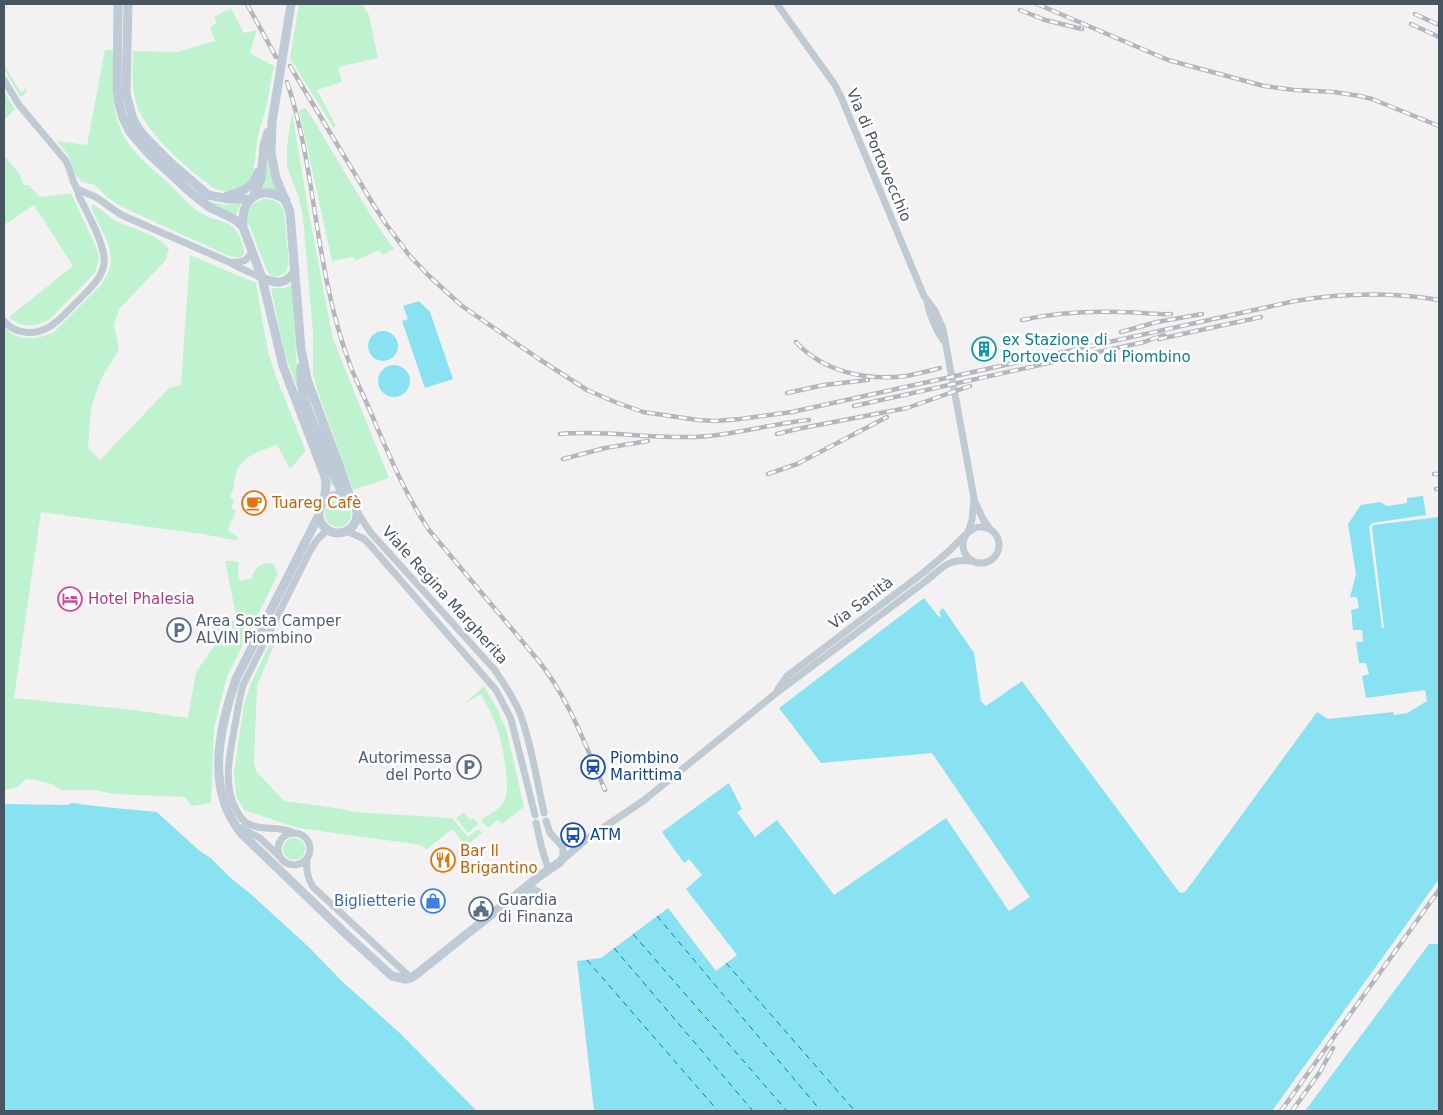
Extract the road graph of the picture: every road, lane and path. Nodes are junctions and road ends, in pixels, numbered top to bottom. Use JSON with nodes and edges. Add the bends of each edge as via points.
{"nodes":[{"id":1,"x":118,"y":4,"type":"edge"},
{"id":2,"x":128,"y":4,"type":"edge"},
{"id":3,"x":777,"y":4,"type":"edge"},
{"id":4,"x":290,"y":7,"type":"edge"},
{"id":5,"x":4,"y":80,"type":"edge"},
{"id":6,"x":272,"y":122,"type":"junction"},
{"id":7,"x":262,"y":158,"type":"junction"},
{"id":8,"x":78,"y":189,"type":"junction"},
{"id":9,"x":217,"y":198,"type":"junction"},
{"id":10,"x":251,"y":198,"type":"junction"},
{"id":11,"x":286,"y":200,"type":"junction"},
{"id":12,"x":243,"y":227,"type":"junction"},
{"id":13,"x":252,"y":250,"type":"junction"},
{"id":14,"x":229,"y":262,"type":"junction"},
{"id":15,"x":295,"y":270,"type":"junction"},
{"id":16,"x":262,"y":278,"type":"junction"},
{"id":17,"x":4,"y":321,"type":"edge"},
{"id":18,"x":347,"y":498,"type":"junction"},
{"id":19,"x":974,"y":498,"type":"junction"},
{"id":20,"x":324,"y":502,"type":"junction"},
{"id":21,"x":357,"y":512,"type":"junction"},
{"id":22,"x":319,"y":515,"type":"junction"},
{"id":23,"x":327,"y":530,"type":"junction"},
{"id":24,"x":990,"y":530,"type":"junction"},
{"id":25,"x":347,"y":531,"type":"junction"},
{"id":26,"x":967,"y":534,"type":"junction"},
{"id":27,"x":971,"y":561,"type":"junction"},
{"id":28,"x":775,"y":694,"type":"junction"},
{"id":29,"x":544,"y":813,"type":"dead end"},
{"id":30,"x":534,"y":815,"type":"dead end"},
{"id":31,"x":546,"y":821,"type":"dead end"},
{"id":32,"x":536,"y":823,"type":"dead end"},
{"id":33,"x":294,"y":834,"type":"junction"},
{"id":34,"x":588,"y":838,"type":"junction"},
{"id":35,"x":554,"y":839,"type":"junction"},
{"id":36,"x":562,"y":844,"type":"junction"},
{"id":37,"x":542,"y":846,"type":"junction"},
{"id":38,"x":278,"y":857,"type":"junction"},
{"id":39,"x":307,"y":858,"type":"junction"},
{"id":40,"x":560,"y":862,"type":"junction"},
{"id":41,"x":549,"y":869,"type":"junction"},
{"id":42,"x":523,"y":889,"type":"junction"},
{"id":43,"x":552,"y":900,"type":"dead end"},
{"id":44,"x":411,"y":978,"type":"junction"}],
"edges":[{"from":1,"to":12,"type":"street","via":[[117,89],[123,118],[130,132],[150,155],[203,203]]},
{"from":2,"to":9,"type":"street","via":[[126,87],[133,119],[171,163],[208,195]]},
{"from":3,"to":19,"type":"street","name":"Via di Portovecchio","via":[[841,96],[937,331],[945,342]]},
{"from":4,"to":6,"type":"street"},
{"from":5,"to":8,"type":"street","via":[[66,162]]},
{"from":6,"to":7,"type":"street"},
{"from":6,"to":11,"type":"street","via":[[272,161]]},
{"from":7,"to":9,"type":"street","via":[[257,176],[249,187]]},
{"from":7,"to":10,"type":"street","via":[[262,179]]},
{"from":8,"to":14,"type":"street","via":[[115,212]]},
{"from":8,"to":17,"type":"street","via":[[101,243],[103,271],[94,284],[49,327],[23,332],[11,329]]},
{"from":9,"to":10,"type":"street"},
{"from":10,"to":11,"type":"street","via":[[267,193]]},
{"from":10,"to":12,"type":"street","via":[[243,214]]},
{"from":11,"to":15,"type":"street","via":[[291,219]]},
{"from":12,"to":13,"type":"street"},
{"from":13,"to":14,"type":"street","via":[[244,262]]},
{"from":13,"to":16,"type":"street"},
{"from":14,"to":16,"type":"street"},
{"from":15,"to":16,"type":"street","via":[[286,281]]},
{"from":15,"to":18,"type":"street","via":[[301,355],[307,380],[342,473]]},
{"from":16,"to":20,"type":"street","via":[[283,366],[325,477]]},
{"from":18,"to":20,"type":"street","via":[[333,496]]},
{"from":18,"to":21,"type":"street"},
{"from":19,"to":24,"type":"street","name":"Via di Portovecchio"},
{"from":19,"to":26,"type":"street","name":"Via di Portovecchio"},
{"from":20,"to":22,"type":"street"},
{"from":21,"to":25,"type":"street","via":[[353,526]]},
{"from":21,"to":29,"type":"street","name":"Viale Regina Margherita","via":[[371,533],[503,682],[521,715]]},
{"from":22,"to":23,"type":"street"},
{"from":22,"to":38,"type":"street","via":[[236,679],[219,756],[220,788],[234,824],[242,834]]},
{"from":23,"to":25,"type":"street"},
{"from":23,"to":33,"type":"street","via":[[311,549],[244,685],[228,768],[228,786],[241,818],[257,827]]},
{"from":24,"to":26,"type":"street","via":[[981,527]]},
{"from":24,"to":27,"type":"street","name":"Via Sanità","via":[[998,541],[996,555],[985,563]]},
{"from":25,"to":30,"type":"street","name":"Viale Regina Margherita","via":[[370,545],[496,690],[511,719]]},
{"from":26,"to":27,"type":"street","via":[[962,545]]},
{"from":26,"to":28,"type":"street","name":"Via Sanità","via":[[923,573],[787,676]]},
{"from":27,"to":28,"type":"street","name":"Via Sanità","via":[[957,560],[944,566]]},
{"from":28,"to":34,"type":"street","name":"Via Sanità","via":[[643,802]]},
{"from":31,"to":35,"type":"street"},
{"from":32,"to":37,"type":"street"},
{"from":33,"to":38,"type":"street","via":[[281,840]]},
{"from":33,"to":39,"type":"street","via":[[307,840],[310,849]]},
{"from":34,"to":36,"type":"street"},
{"from":34,"to":40,"type":"street"},
{"from":35,"to":36,"type":"street"},
{"from":35,"to":37,"type":"street"},
{"from":36,"to":40,"type":"street"},
{"from":37,"to":41,"type":"street"},
{"from":38,"to":39,"type":"street","via":[[295,866]]},
{"from":38,"to":44,"type":"street","via":[[347,935],[392,976]]},
{"from":39,"to":44,"type":"street","via":[[306,870],[313,887]]},
{"from":40,"to":41,"type":"street"},
{"from":41,"to":42,"type":"street"},
{"from":42,"to":43,"type":"street","via":[[533,890]]},
{"from":42,"to":44,"type":"street"}]}
